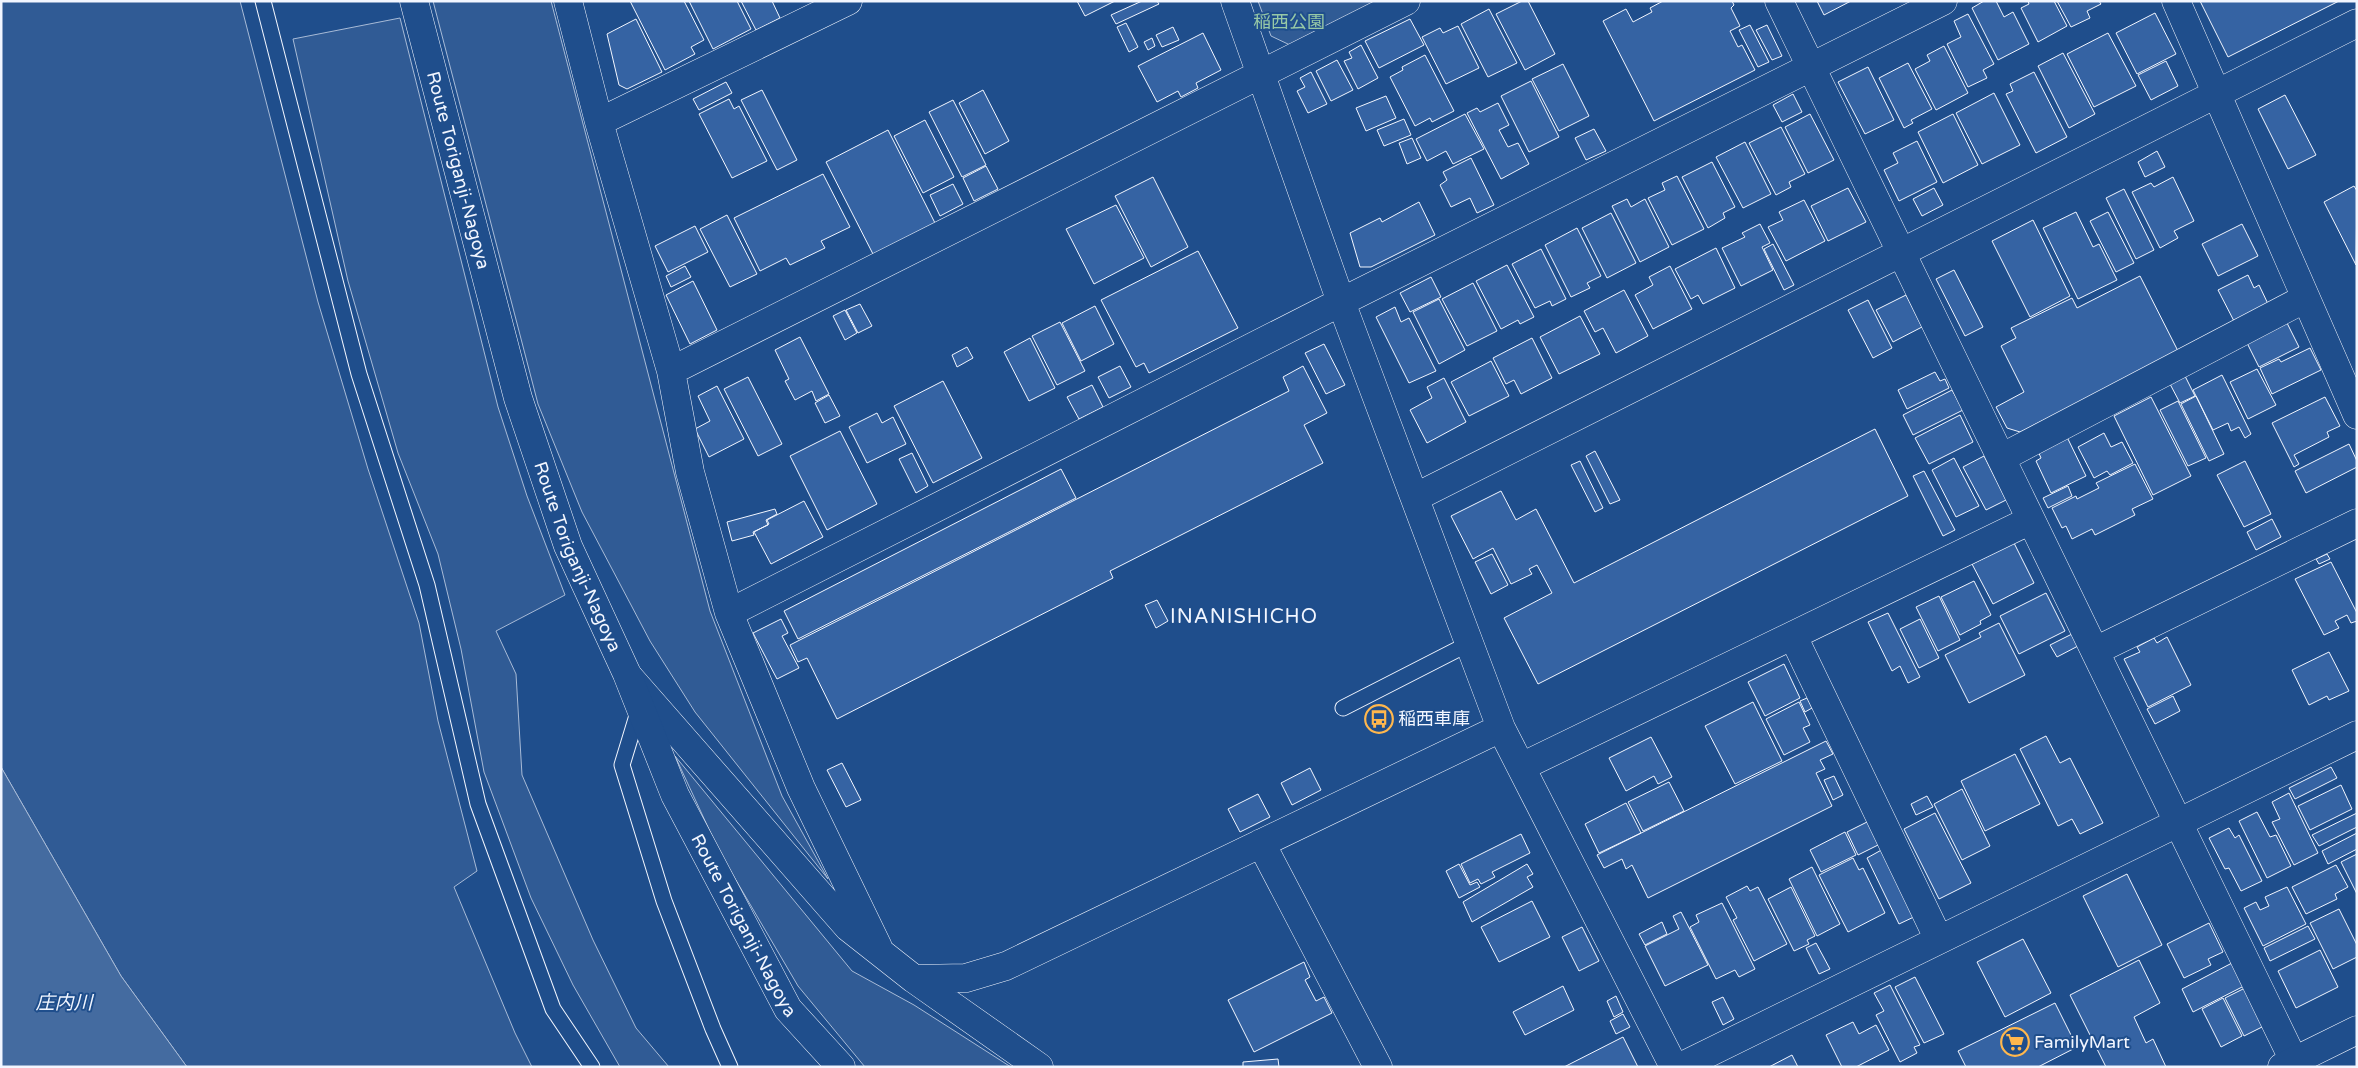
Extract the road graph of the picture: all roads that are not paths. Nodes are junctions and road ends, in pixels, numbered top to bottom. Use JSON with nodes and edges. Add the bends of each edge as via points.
{"nodes":[{"id":1,"x":263,"y":1,"type":"edge"},
{"id":2,"x":414,"y":1,"type":"edge"},
{"id":3,"x":568,"y":1,"type":"edge"},
{"id":4,"x":848,"y":1,"type":"edge"},
{"id":5,"x":1234,"y":1,"type":"edge"},
{"id":6,"x":1406,"y":1,"type":"edge"},
{"id":7,"x":1779,"y":1,"type":"edge"},
{"id":8,"x":1943,"y":1,"type":"edge"},
{"id":9,"x":2176,"y":1,"type":"edge"},
{"id":10,"x":2357,"y":23,"type":"edge"},
{"id":11,"x":1811,"y":67,"type":"junction"},
{"id":12,"x":1261,"y":76,"type":"junction"},
{"id":13,"x":2217,"y":95,"type":"junction"},
{"id":14,"x":599,"y":122,"type":"junction"},
{"id":15,"x":1901,"y":251,"type":"junction"},
{"id":16,"x":2306,"y":298,"type":"junction"},
{"id":17,"x":1341,"y":302,"type":"junction"},
{"id":18,"x":671,"y":371,"type":"junction"},
{"id":19,"x":2357,"y":415,"type":"edge"},
{"id":20,"x":2001,"y":458,"type":"junction"},
{"id":21,"x":1416,"y":496,"type":"junction"},
{"id":22,"x":2031,"y":520,"type":"junction"},
{"id":23,"x":2357,"y":523,"type":"edge"},
{"id":24,"x":729,"y":613,"type":"junction"},
{"id":25,"x":1793,"y":636,"type":"junction"},
{"id":26,"x":1470,"y":643,"type":"junction"},
{"id":27,"x":2095,"y":651,"type":"junction"},
{"id":28,"x":627,"y":674,"type":"junction"},
{"id":29,"x":640,"y":706,"type":"junction"},
{"id":30,"x":1343,"y":708,"type":"dead end"},
{"id":31,"x":1501,"y":728,"type":"junction"},
{"id":32,"x":2357,"y":735,"type":"edge"},
{"id":33,"x":1521,"y":767,"type":"junction"},
{"id":34,"x":2178,"y":822,"type":"junction"},
{"id":35,"x":1261,"y":843,"type":"junction"},
{"id":36,"x":1939,"y":940,"type":"junction"},
{"id":37,"x":879,"y":950,"type":"junction"},
{"id":38,"x":914,"y":979,"type":"junction"},
{"id":39,"x":2357,"y":1030,"type":"edge"},
{"id":40,"x":2288,"y":1064,"type":"edge"},
{"id":41,"x":592,"y":1067,"type":"edge"},
{"id":42,"x":730,"y":1067,"type":"edge"},
{"id":43,"x":841,"y":1067,"type":"edge"},
{"id":44,"x":1039,"y":1067,"type":"edge"},
{"id":45,"x":1378,"y":1067,"type":"edge"},
{"id":46,"x":1674,"y":1067,"type":"edge"},
{"id":47,"x":1680,"y":1067,"type":"edge"}],
"edges":[{"from":1,"to":41,"type":"lane","via":[[359,374],[427,586],[478,804],[553,1009]]},
{"from":2,"to":28,"type":"street","name":"Route Toriganji-Nagoya","via":[[518,398],[568,546]]},
{"from":3,"to":14,"type":"street"},
{"from":4,"to":14,"type":"street"},
{"from":5,"to":12,"type":"street"},
{"from":6,"to":12,"type":"street"},
{"from":7,"to":11,"type":"street"},
{"from":8,"to":11,"type":"street"},
{"from":9,"to":13,"type":"street"},
{"from":10,"to":13,"type":"street"},
{"from":11,"to":15,"type":"street"},
{"from":11,"to":17,"type":"street"},
{"from":12,"to":17,"type":"street"},
{"from":12,"to":18,"type":"street"},
{"from":13,"to":15,"type":"street"},
{"from":13,"to":16,"type":"street"},
{"from":14,"to":18,"type":"street"},
{"from":15,"to":20,"type":"street"},
{"from":15,"to":21,"type":"street"},
{"from":16,"to":19,"type":"street"},
{"from":16,"to":20,"type":"street"},
{"from":17,"to":21,"type":"street"},
{"from":17,"to":24,"type":"street"},
{"from":18,"to":24,"type":"street","via":[[690,472]]},
{"from":20,"to":22,"type":"street"},
{"from":21,"to":26,"type":"street"},
{"from":22,"to":25,"type":"street"},
{"from":22,"to":27,"type":"street"},
{"from":23,"to":27,"type":"street"},
{"from":24,"to":37,"type":"street","via":[[801,788]]},
{"from":25,"to":33,"type":"street"},
{"from":25,"to":36,"type":"street"},
{"from":26,"to":30,"type":"lane"},
{"from":26,"to":31,"type":"street"},
{"from":27,"to":34,"type":"street"},
{"from":28,"to":29,"type":"street","name":"Route Toriganji-Nagoya"},
{"from":28,"to":37,"type":"street","via":[[848,927]]},
{"from":29,"to":42,"type":"lane","via":[[622,765],[664,901]]},
{"from":29,"to":43,"type":"street","name":"Route Toriganji-Nagoya","via":[[675,794],[788,1009]]},
{"from":31,"to":33,"type":"street"},
{"from":31,"to":35,"type":"street"},
{"from":32,"to":34,"type":"street"},
{"from":33,"to":46,"type":"street"},
{"from":34,"to":36,"type":"street"},
{"from":34,"to":40,"type":"street"},
{"from":35,"to":38,"type":"street","via":[[1006,966],[966,978]]},
{"from":35,"to":45,"type":"street"},
{"from":36,"to":47,"type":"street"},
{"from":37,"to":38,"type":"street"},
{"from":38,"to":44,"type":"street"},
{"from":39,"to":40,"type":"street"}]}
